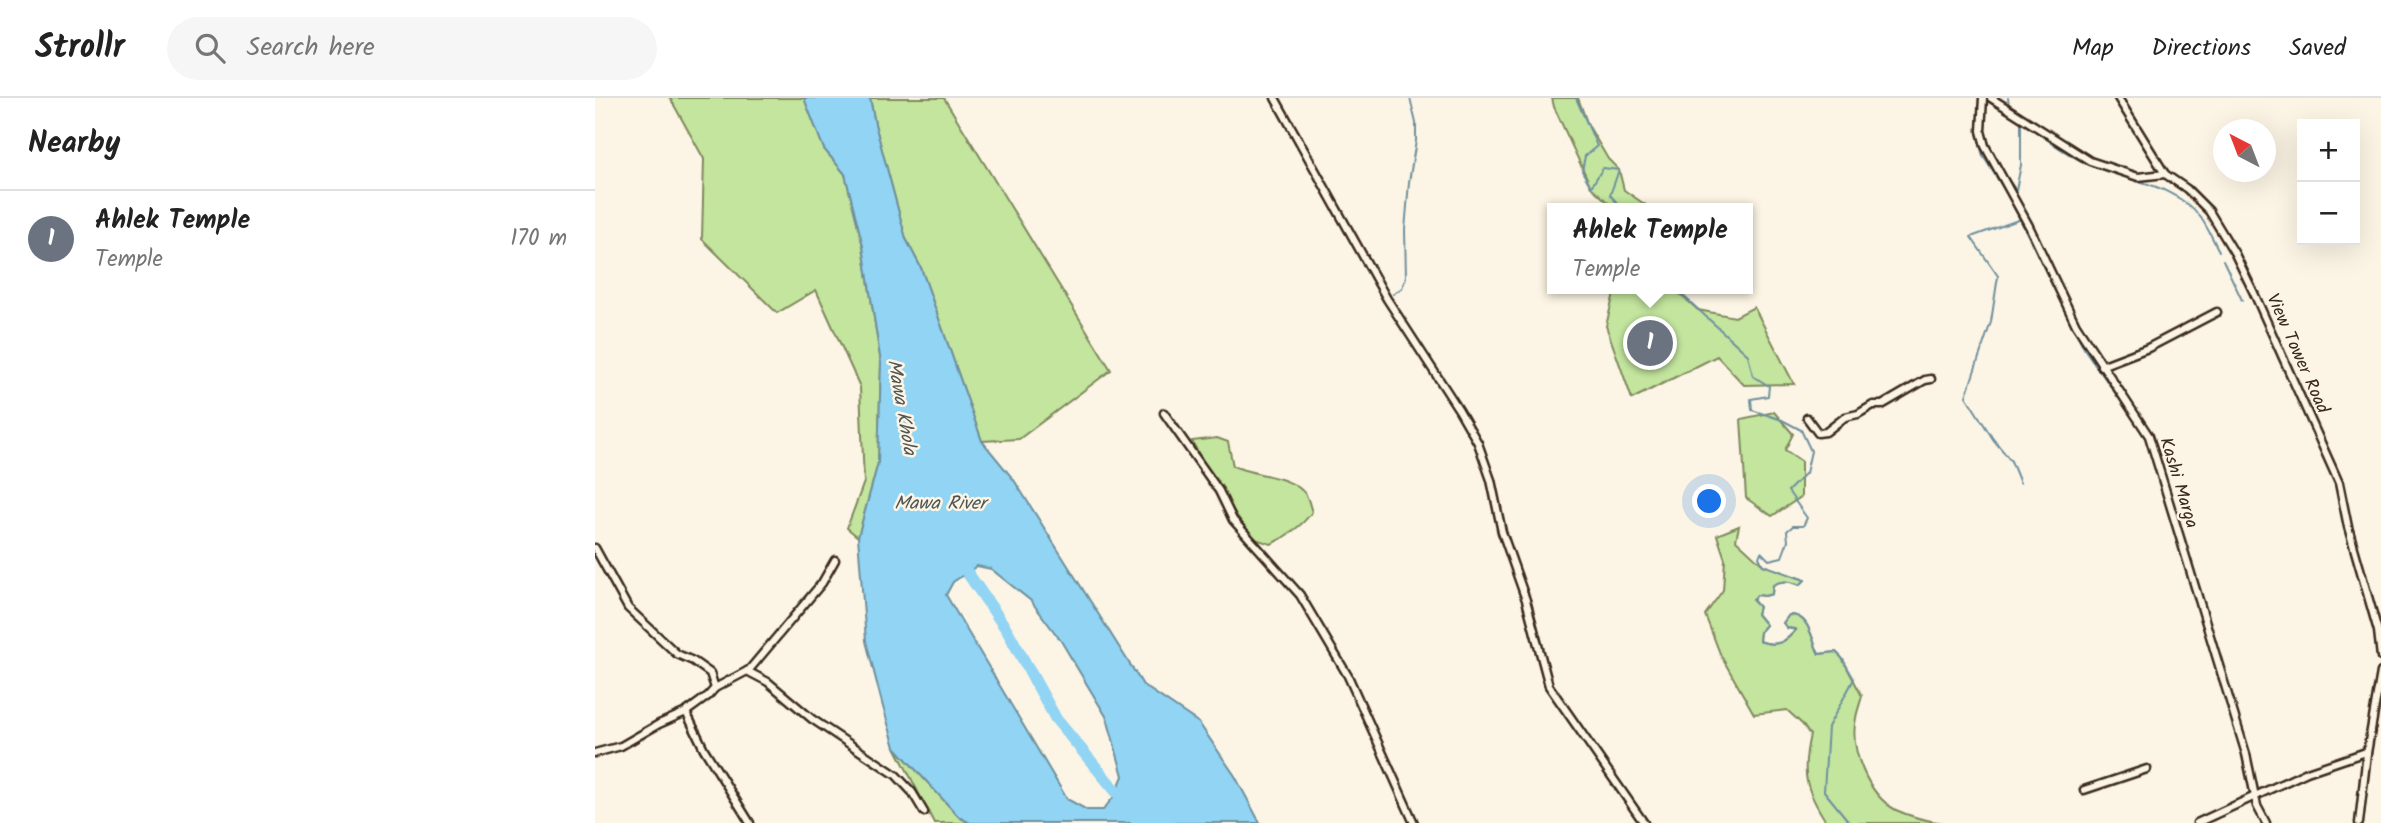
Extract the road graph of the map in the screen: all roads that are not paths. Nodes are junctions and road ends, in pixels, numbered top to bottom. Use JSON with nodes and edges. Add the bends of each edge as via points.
{"nodes":[{"id":1,"x":1275,"y":98,"type":"edge"},
{"id":2,"x":1983,"y":98,"type":"edge"},
{"id":3,"x":1991,"y":98,"type":"edge"},
{"id":4,"x":2118,"y":98,"type":"edge"},
{"id":5,"x":2165,"y":174,"type":"junction"},
{"id":6,"x":2217,"y":312,"type":"dead end"},
{"id":7,"x":2101,"y":366,"type":"junction"},
{"id":8,"x":1931,"y":379,"type":"dead end"},
{"id":9,"x":1164,"y":413,"type":"dead end"},
{"id":10,"x":1807,"y":418,"type":"dead end"},
{"id":11,"x":595,"y":548,"type":"edge"},
{"id":12,"x":835,"y":560,"type":"dead end"},
{"id":13,"x":2381,"y":657,"type":"edge"},
{"id":14,"x":747,"y":671,"type":"junction"},
{"id":15,"x":2381,"y":672,"type":"edge"},
{"id":16,"x":715,"y":688,"type":"junction"},
{"id":17,"x":686,"y":712,"type":"junction"},
{"id":18,"x":595,"y":753,"type":"edge"},
{"id":19,"x":2367,"y":753,"type":"junction"},
{"id":20,"x":2147,"y":769,"type":"dead end"},
{"id":21,"x":2084,"y":790,"type":"dead end"},
{"id":22,"x":2255,"y":794,"type":"junction"},
{"id":23,"x":924,"y":812,"type":"dead end"},
{"id":24,"x":750,"y":823,"type":"edge"},
{"id":25,"x":1414,"y":823,"type":"edge"},
{"id":26,"x":1644,"y":823,"type":"edge"},
{"id":27,"x":2197,"y":823,"type":"edge"},
{"id":28,"x":2266,"y":823,"type":"edge"},
{"id":29,"x":2359,"y":823,"type":"edge"}],
"edges":[{"from":1,"to":26,"type":"street","via":[[1363,257],[1478,443],[1549,686]]},
{"from":2,"to":7,"type":"street","name":"Kashi Marga","via":[[1985,146],[2075,325]]},
{"from":3,"to":5,"type":"street","via":[[2090,161],[2138,177]]},
{"from":4,"to":5,"type":"street","name":"View Tower Road"},
{"from":5,"to":13,"type":"street","name":"View Tower Road","via":[[2196,197],[2221,230],[2315,429],[2339,484]]},
{"from":6,"to":7,"type":"street","via":[[2148,348]]},
{"from":7,"to":22,"type":"street","name":"Kashi Marga","via":[[2149,436]]},
{"from":8,"to":10,"type":"street","via":[[1845,418],[1826,432],[1818,433]]},
{"from":9,"to":25,"type":"street","via":[[1219,491],[1233,520],[1300,595],[1347,676]]},
{"from":11,"to":16,"type":"street","via":[[628,608],[677,654],[710,673]]},
{"from":12,"to":14,"type":"street","via":[[822,583]]},
{"from":14,"to":16,"type":"street"},
{"from":14,"to":23,"type":"street","via":[[896,775]]},
{"from":15,"to":19,"type":"street"},
{"from":16,"to":17,"type":"street"},
{"from":17,"to":18,"type":"street","via":[[621,746]]},
{"from":17,"to":24,"type":"street"},
{"from":19,"to":22,"type":"street"},
{"from":19,"to":29,"type":"street"},
{"from":20,"to":21,"type":"street"},
{"from":22,"to":27,"type":"street"},
{"from":22,"to":28,"type":"street","name":"Kashi Marga"}]}
